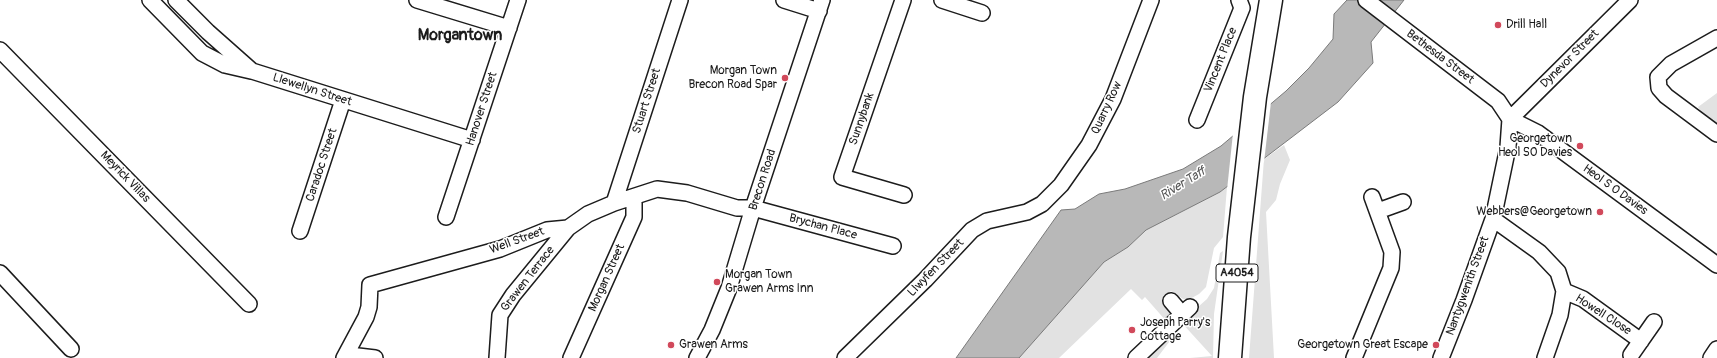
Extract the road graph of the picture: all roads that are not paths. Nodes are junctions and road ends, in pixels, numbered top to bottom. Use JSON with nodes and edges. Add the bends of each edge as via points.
{"nodes":[{"id":1,"x":150,"y":0,"type":"edge"},
{"id":2,"x":176,"y":0,"type":"edge"},
{"id":3,"x":417,"y":0,"type":"edge"},
{"id":4,"x":518,"y":0,"type":"edge"},
{"id":5,"x":680,"y":0,"type":"edge"},
{"id":6,"x":784,"y":0,"type":"edge"},
{"id":7,"x":903,"y":0,"type":"edge"},
{"id":8,"x":942,"y":0,"type":"edge"},
{"id":9,"x":1151,"y":0,"type":"edge"},
{"id":10,"x":1239,"y":0,"type":"edge"},
{"id":11,"x":1271,"y":0,"type":"edge"},
{"id":12,"x":1366,"y":0,"type":"edge"},
{"id":13,"x":1630,"y":0,"type":"edge"},
{"id":14,"x":820,"y":6,"type":"edge"},
{"id":15,"x":982,"y":13,"type":"dead end"},
{"id":16,"x":509,"y":28,"type":"junction"},
{"id":17,"x":1717,"y":38,"type":"edge"},
{"id":18,"x":0,"y":50,"type":"edge"},
{"id":19,"x":252,"y":71,"type":"junction"},
{"id":20,"x":343,"y":100,"type":"junction"},
{"id":21,"x":1197,"y":120,"type":"dead end"},
{"id":22,"x":1510,"y":120,"type":"junction"},
{"id":23,"x":1717,"y":134,"type":"edge"},
{"id":24,"x":472,"y":140,"type":"junction"},
{"id":25,"x":904,"y":194,"type":"dead end"},
{"id":26,"x":634,"y":197,"type":"junction"},
{"id":27,"x":1403,"y":202,"type":"dead end"},
{"id":28,"x":614,"y":203,"type":"junction"},
{"id":29,"x":1042,"y":204,"type":"joint"},
{"id":30,"x":753,"y":208,"type":"junction"},
{"id":31,"x":446,"y":217,"type":"dead end"},
{"id":32,"x":1493,"y":219,"type":"junction"},
{"id":33,"x":568,"y":228,"type":"junction"},
{"id":34,"x":300,"y":231,"type":"dead end"},
{"id":35,"x":893,"y":246,"type":"dead end"},
{"id":36,"x":1717,"y":265,"type":"edge"},
{"id":37,"x":0,"y":273,"type":"edge"},
{"id":38,"x":1564,"y":291,"type":"junction"},
{"id":39,"x":1171,"y":301,"type":"dead end"},
{"id":40,"x":249,"y":304,"type":"dead end"},
{"id":41,"x":1654,"y":322,"type":"dead end"},
{"id":42,"x":1641,"y":341,"type":"junction"},
{"id":43,"x":71,"y":349,"type":"dead end"},
{"id":44,"x":1717,"y":349,"type":"edge"},
{"id":45,"x":1631,"y":355,"type":"dead end"},
{"id":46,"x":351,"y":357,"type":"edge"},
{"id":47,"x":375,"y":358,"type":"edge"},
{"id":48,"x":497,"y":358,"type":"edge"},
{"id":49,"x":571,"y":358,"type":"edge"},
{"id":50,"x":697,"y":358,"type":"edge"},
{"id":51,"x":845,"y":358,"type":"edge"},
{"id":52,"x":1136,"y":358,"type":"edge"},
{"id":53,"x":1230,"y":358,"type":"edge"},
{"id":54,"x":1355,"y":358,"type":"edge"},
{"id":55,"x":1441,"y":358,"type":"edge"},
{"id":56,"x":1545,"y":358,"type":"edge"},
{"id":57,"x":1712,"y":358,"type":"edge"}],
"edges":[{"from":1,"to":19,"type":"street","via":[[202,52],[225,65]]},
{"from":2,"to":19,"type":"street","name":"Llewellyn Street"},
{"from":3,"to":16,"type":"street"},
{"from":4,"to":16,"type":"street","name":"Hanover Street"},
{"from":5,"to":28,"type":"street","name":"Stuart Street"},
{"from":6,"to":14,"type":"street"},
{"from":7,"to":25,"type":"street","name":"Sunnybank","via":[[842,177]]},
{"from":8,"to":15,"type":"street"},
{"from":9,"to":29,"type":"street","name":"Quarry Row","via":[[1113,99],[1089,145],[1061,184]]},
{"from":10,"to":21,"type":"street","name":"Vincent Place","via":[[1242,8]]},
{"from":11,"to":53,"type":"main road","number":"A4054","via":[[1255,97],[1239,237]]},
{"from":12,"to":22,"type":"street","name":"Bethesda Street","via":[[1498,101]]},
{"from":13,"to":22,"type":"street","name":"Dynevor Street"},
{"from":14,"to":30,"type":"street","name":"Brecon Road"},
{"from":16,"to":24,"type":"street","name":"Hanover Street"},
{"from":17,"to":23,"type":"street","via":[[1671,64],[1658,77],[1659,88],[1666,96]]},
{"from":18,"to":40,"type":"street","name":"Meyrick Villas"},
{"from":19,"to":20,"type":"street","name":"Llewellyn Street"},
{"from":20,"to":24,"type":"street","name":"Llewellyn Street"},
{"from":20,"to":34,"type":"street","name":"Caradoc Street"},
{"from":22,"to":32,"type":"street","name":"Nantygwenith Street","via":[[1508,147]]},
{"from":22,"to":36,"type":"street","name":"Heol S O Davies","via":[[1538,133]]},
{"from":24,"to":31,"type":"street","name":"Hanover Street"},
{"from":26,"to":28,"type":"street","name":"Well Street"},
{"from":26,"to":30,"type":"street","name":"Well Street","via":[[657,188],[687,193],[737,208]]},
{"from":26,"to":49,"type":"street","name":"Morgan Street","via":[[634,217]]},
{"from":27,"to":54,"type":"street","via":[[1375,204],[1392,252],[1391,268]]},
{"from":28,"to":33,"type":"street","name":"Well Street","via":[[588,214]]},
{"from":29,"to":51,"type":"street","name":"Llwyfen Street","via":[[1027,212],[987,221],[972,230]]},
{"from":30,"to":35,"type":"street","name":"Brychan Place"},
{"from":30,"to":50,"type":"street","name":"Brecon Road","via":[[729,288],[712,330]]},
{"from":32,"to":38,"type":"street","name":"Howell Close","via":[[1539,252],[1558,272]]},
{"from":32,"to":55,"type":"street","name":"Nantygwenith Street"},
{"from":33,"to":46,"type":"street","name":"Well Street","via":[[547,230],[500,249],[370,285],[369,307]]},
{"from":33,"to":48,"type":"street","name":"Grawen Terrace","via":[[512,295],[500,315]]},
{"from":37,"to":43,"type":"street"},
{"from":38,"to":42,"type":"street","name":"Howell Close","via":[[1583,298]]},
{"from":38,"to":56,"type":"street","name":"Howell Close","via":[[1560,315]]},
{"from":39,"to":52,"type":"street","via":[[1186,310]]},
{"from":41,"to":42,"type":"street","name":"Howell Close"},
{"from":42,"to":45,"type":"street","name":"Howell Close"},
{"from":44,"to":57,"type":"street"},
{"from":46,"to":47,"type":"street"}]}
